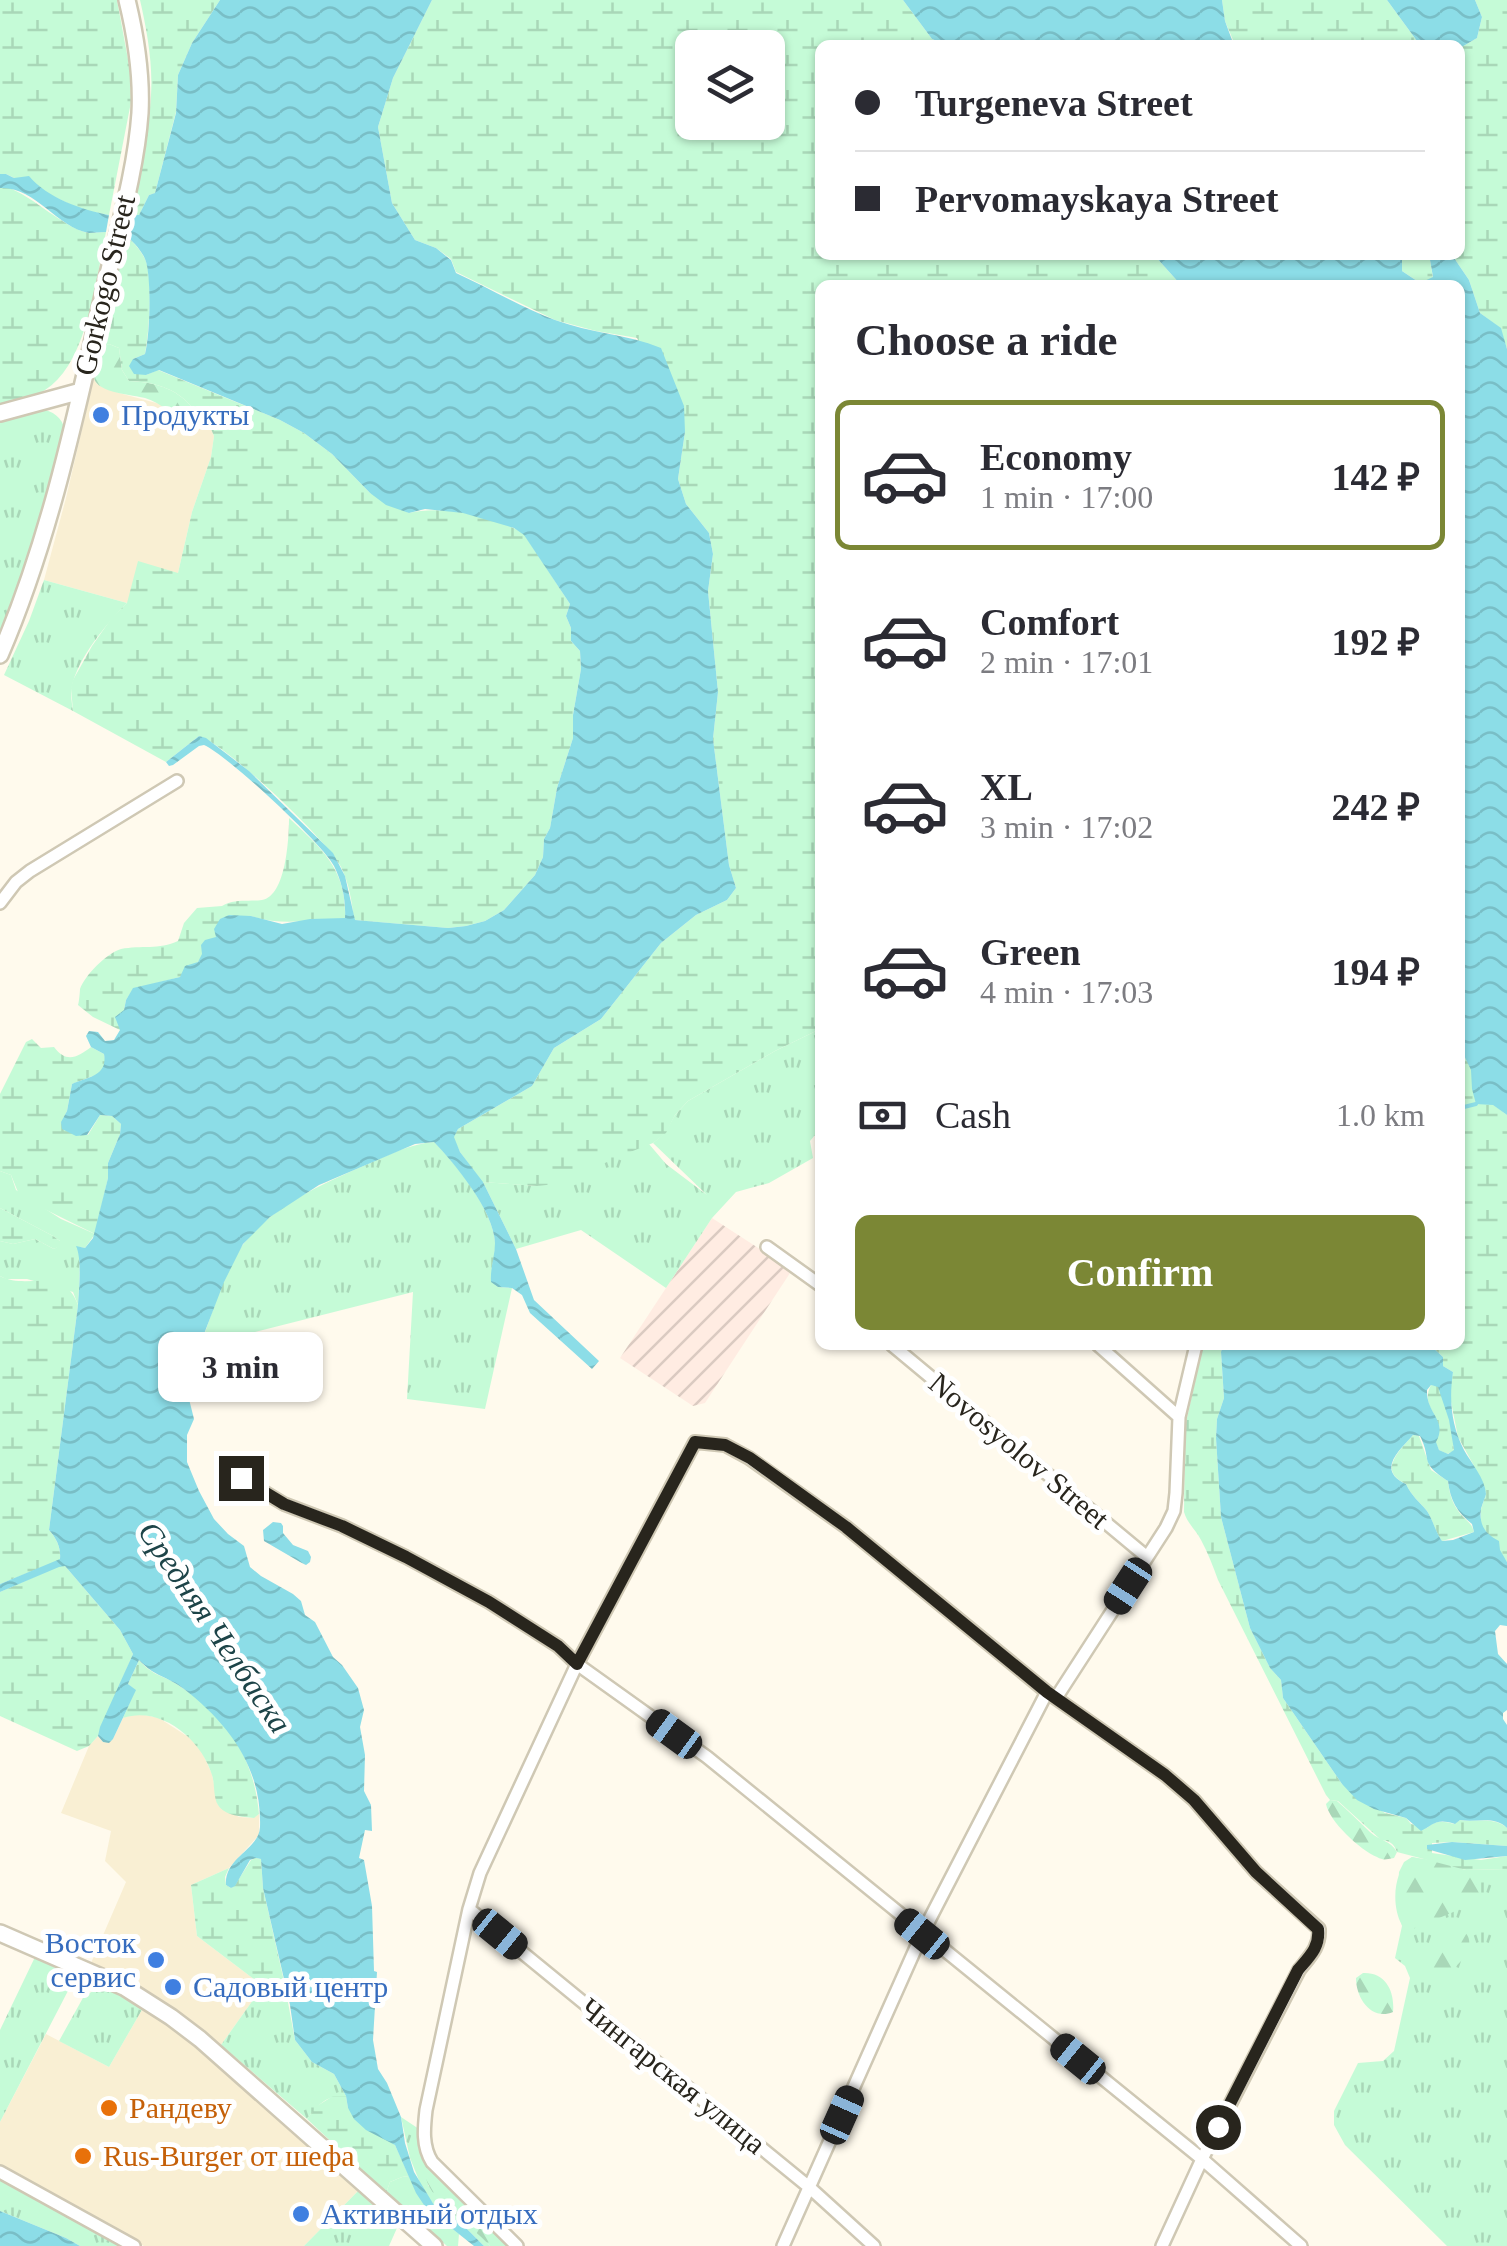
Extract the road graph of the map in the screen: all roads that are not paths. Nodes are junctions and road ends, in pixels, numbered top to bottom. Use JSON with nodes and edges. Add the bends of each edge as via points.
{"nodes":[{"id":1,"x":127,"y":0,"type":"edge"},
{"id":2,"x":81,"y":391,"type":"junction"},
{"id":3,"x":0,"y":413,"type":"edge"},
{"id":4,"x":0,"y":655,"type":"edge"},
{"id":5,"x":177,"y":781,"type":"dead end"},
{"id":6,"x":0,"y":903,"type":"edge"},
{"id":7,"x":768,"y":1247,"type":"dead end"},
{"id":8,"x":815,"y":1281,"type":"edge"},
{"id":9,"x":898,"y":1350,"type":"edge"},
{"id":10,"x":1104,"y":1350,"type":"edge"},
{"id":11,"x":1195,"y":1350,"type":"edge"},
{"id":12,"x":1179,"y":1417,"type":"junction"},
{"id":13,"x":241,"y":1478,"type":"dead end"},
{"id":14,"x":1147,"y":1557,"type":"junction"},
{"id":15,"x":577,"y":1664,"type":"junction"},
{"id":16,"x":1051,"y":1695,"type":"junction"},
{"id":17,"x":468,"y":1909,"type":"junction"},
{"id":18,"x":0,"y":1933,"type":"edge"},
{"id":19,"x":922,"y":1934,"type":"junction"},
{"id":20,"x":1202,"y":2158,"type":"junction"},
{"id":21,"x":0,"y":2172,"type":"edge"},
{"id":22,"x":809,"y":2187,"type":"junction"},
{"id":23,"x":134,"y":2246,"type":"edge"},
{"id":24,"x":434,"y":2246,"type":"edge"},
{"id":25,"x":517,"y":2246,"type":"edge"},
{"id":26,"x":783,"y":2246,"type":"edge"},
{"id":27,"x":874,"y":2246,"type":"edge"},
{"id":28,"x":1162,"y":2246,"type":"edge"},
{"id":29,"x":1301,"y":2246,"type":"edge"}],
"edges":[{"from":1,"to":2,"type":"main road","name":"Gorkogo Street","via":[[140,117]]},
{"from":2,"to":3,"type":"main road"},
{"from":2,"to":4,"type":"main road","name":"Gorkogo Street","via":[[48,520]]},
{"from":5,"to":6,"type":"street","via":[[30,871]]},
{"from":7,"to":8,"type":"street"},
{"from":9,"to":14,"type":"street","name":"Novosyolov Street"},
{"from":10,"to":12,"type":"street"},
{"from":11,"to":12,"type":"street"},
{"from":12,"to":14,"type":"street","via":[[1174,1511]]},
{"from":13,"to":15,"type":"street","via":[[489,1602]]},
{"from":14,"to":16,"type":"street"},
{"from":15,"to":16,"type":"street","via":[[695,1442],[725,1445],[750,1458],[846,1527]]},
{"from":15,"to":17,"type":"street"},
{"from":15,"to":19,"type":"street","via":[[707,1757]]},
{"from":16,"to":19,"type":"street"},
{"from":16,"to":20,"type":"street","via":[[1194,1800],[1256,1872],[1318,1929],[1315,1950],[1298,1970]]},
{"from":17,"to":22,"type":"street","name":"Чингарская улица"},
{"from":17,"to":25,"type":"street","via":[[426,2110],[425,2146],[432,2162]]},
{"from":18,"to":24,"type":"main road","via":[[124,1987],[172,2016]]},
{"from":19,"to":20,"type":"street"},
{"from":19,"to":22,"type":"street"},
{"from":20,"to":28,"type":"street"},
{"from":20,"to":29,"type":"street"},
{"from":21,"to":23,"type":"street"},
{"from":22,"to":26,"type":"street"},
{"from":22,"to":27,"type":"street","name":"Чингарская улица"}]}
